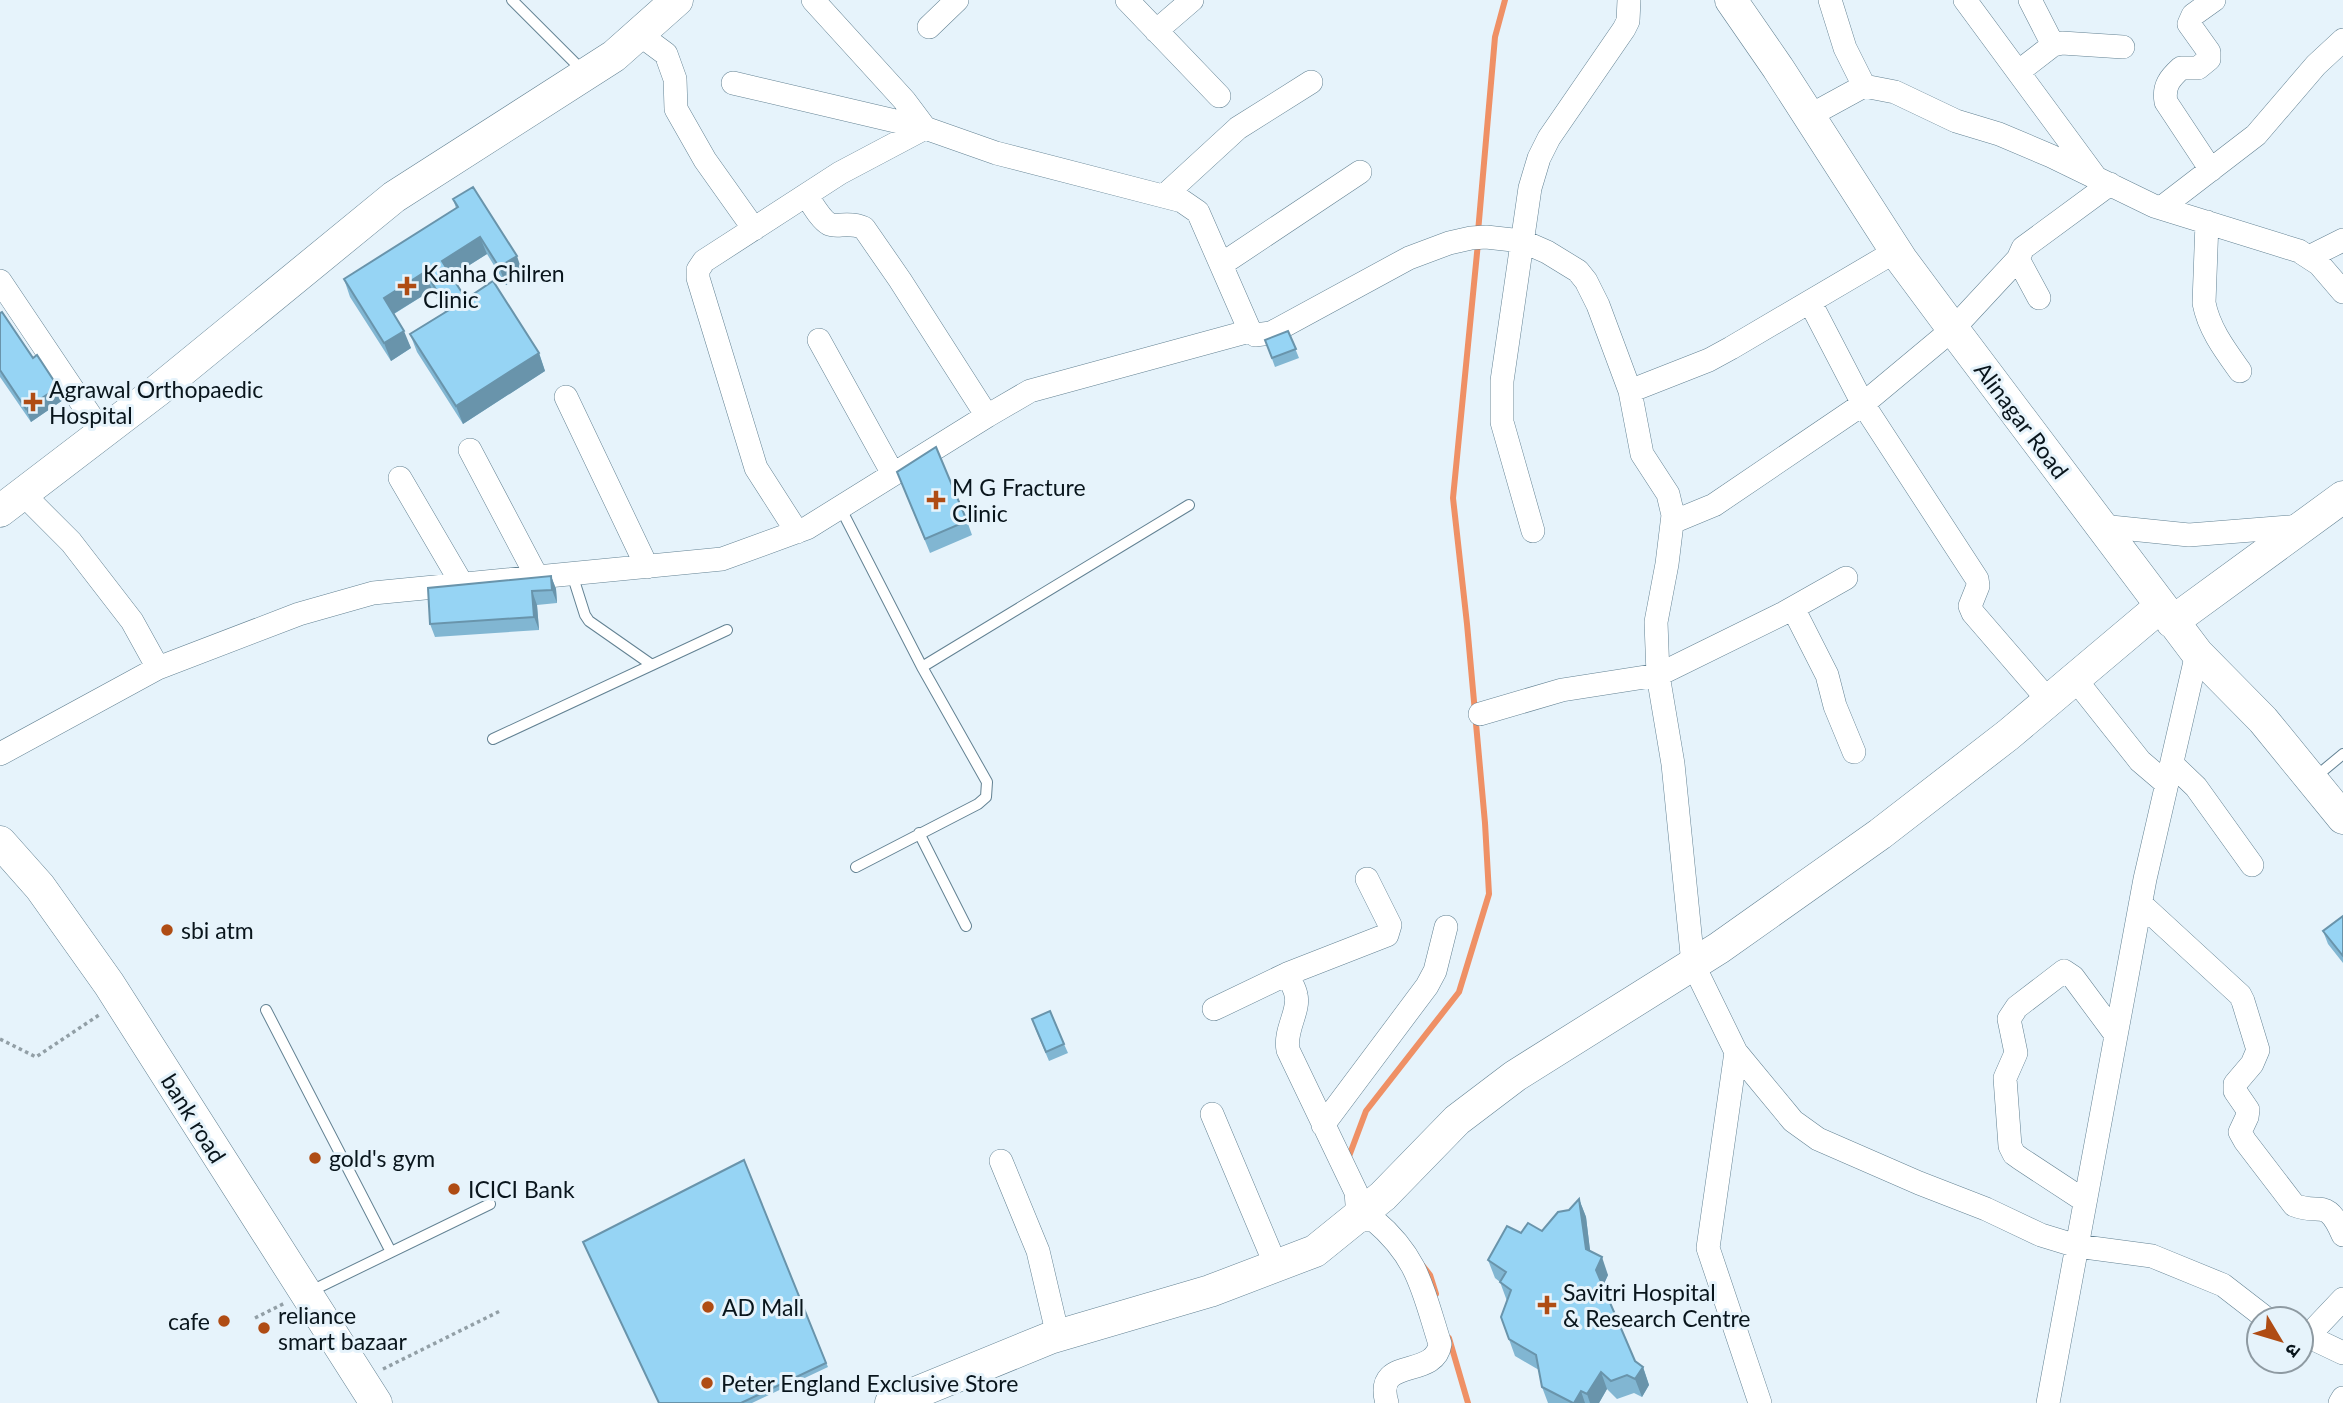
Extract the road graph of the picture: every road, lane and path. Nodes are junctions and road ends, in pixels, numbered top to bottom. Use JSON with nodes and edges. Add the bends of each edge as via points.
{"nodes":[{"id":1,"x":512,"y":0,"type":"edge"},
{"id":2,"x":677,"y":0,"type":"edge"},
{"id":3,"x":813,"y":0,"type":"edge"},
{"id":4,"x":957,"y":0,"type":"edge"},
{"id":5,"x":1127,"y":0,"type":"edge"},
{"id":6,"x":1192,"y":0,"type":"edge"},
{"id":7,"x":1629,"y":0,"type":"edge"},
{"id":8,"x":1731,"y":0,"type":"edge"},
{"id":9,"x":1830,"y":0,"type":"edge"},
{"id":10,"x":1965,"y":0,"type":"edge"},
{"id":11,"x":2030,"y":0,"type":"edge"},
{"id":12,"x":2214,"y":0,"type":"edge"},
{"id":13,"x":929,"y":27,"type":"dead end"},
{"id":14,"x":1156,"y":31,"type":"junction"},
{"id":15,"x":639,"y":34,"type":"junction"},
{"id":16,"x":2343,"y":40,"type":"edge"},
{"id":17,"x":2053,"y":45,"type":"junction"},
{"id":18,"x":2123,"y":47,"type":"dead end"},
{"id":19,"x":2018,"y":72,"type":"junction"},
{"id":20,"x":586,"y":74,"type":"junction"},
{"id":21,"x":1311,"y":82,"type":"dead end"},
{"id":22,"x":733,"y":83,"type":"dead end"},
{"id":23,"x":1864,"y":86,"type":"junction"},
{"id":24,"x":1219,"y":96,"type":"dead end"},
{"id":25,"x":1809,"y":116,"type":"junction"},
{"id":26,"x":925,"y":128,"type":"junction"},
{"id":27,"x":2211,"y":170,"type":"junction"},
{"id":28,"x":1360,"y":172,"type":"dead end"},
{"id":29,"x":2103,"y":181,"type":"junction"},
{"id":30,"x":806,"y":195,"type":"junction"},
{"id":31,"x":1164,"y":196,"type":"junction"},
{"id":32,"x":2161,"y":208,"type":"junction"},
{"id":33,"x":2207,"y":222,"type":"junction"},
{"id":34,"x":754,"y":229,"type":"junction"},
{"id":35,"x":2343,"y":240,"type":"edge"},
{"id":36,"x":1522,"y":241,"type":"junction"},
{"id":37,"x":1896,"y":251,"type":"junction"},
{"id":38,"x":2309,"y":257,"type":"junction"},
{"id":39,"x":2018,"y":259,"type":"junction"},
{"id":40,"x":1222,"y":264,"type":"junction"},
{"id":41,"x":0,"y":281,"type":"edge"},
{"id":42,"x":2343,"y":292,"type":"edge"},
{"id":43,"x":2039,"y":298,"type":"dead end"},
{"id":44,"x":1810,"y":302,"type":"junction"},
{"id":45,"x":1953,"y":329,"type":"junction"},
{"id":46,"x":1250,"y":331,"type":"junction"},
{"id":47,"x":819,"y":340,"type":"dead end"},
{"id":48,"x":2240,"y":371,"type":"dead end"},
{"id":49,"x":1630,"y":391,"type":"junction"},
{"id":50,"x":566,"y":397,"type":"dead end"},
{"id":51,"x":1863,"y":404,"type":"junction"},
{"id":52,"x":987,"y":416,"type":"junction"},
{"id":53,"x":102,"y":433,"type":"junction"},
{"id":54,"x":470,"y":450,"type":"dead end"},
{"id":55,"x":893,"y":474,"type":"junction"},
{"id":56,"x":400,"y":478,"type":"dead end"},
{"id":57,"x":2343,"y":497,"type":"edge"},
{"id":58,"x":11,"y":503,"type":"edge"},
{"id":59,"x":1189,"y":505,"type":"dead end"},
{"id":60,"x":840,"y":507,"type":"junction"},
{"id":61,"x":1673,"y":522,"type":"junction"},
{"id":62,"x":2101,"y":526,"type":"junction"},
{"id":63,"x":2302,"y":526,"type":"junction"},
{"id":64,"x":1533,"y":531,"type":"dead end"},
{"id":65,"x":797,"y":532,"type":"junction"},
{"id":66,"x":647,"y":567,"type":"junction"},
{"id":67,"x":572,"y":574,"type":"junction"},
{"id":68,"x":537,"y":578,"type":"junction"},
{"id":69,"x":1846,"y":578,"type":"dead end"},
{"id":70,"x":462,"y":584,"type":"junction"},
{"id":71,"x":1793,"y":608,"type":"junction"},
{"id":72,"x":2167,"y":614,"type":"junction"},
{"id":73,"x":727,"y":630,"type":"dead end"},
{"id":74,"x":2197,"y":653,"type":"junction"},
{"id":75,"x":652,"y":665,"type":"junction"},
{"id":76,"x":922,"y":667,"type":"junction"},
{"id":77,"x":158,"y":668,"type":"junction"},
{"id":78,"x":1658,"y":675,"type":"junction"},
{"id":79,"x":2075,"y":679,"type":"junction"},
{"id":80,"x":2049,"y":701,"type":"junction"},
{"id":81,"x":1480,"y":714,"type":"dead end"},
{"id":82,"x":493,"y":739,"type":"dead end"},
{"id":83,"x":1854,"y":752,"type":"dead end"},
{"id":84,"x":0,"y":754,"type":"edge"},
{"id":85,"x":2343,"y":754,"type":"edge"},
{"id":86,"x":2170,"y":774,"type":"junction"},
{"id":87,"x":2312,"y":780,"type":"junction"},
{"id":88,"x":2343,"y":818,"type":"edge"},
{"id":89,"x":919,"y":833,"type":"junction"},
{"id":90,"x":0,"y":842,"type":"edge"},
{"id":91,"x":2252,"y":865,"type":"dead end"},
{"id":92,"x":856,"y":867,"type":"dead end"},
{"id":93,"x":1367,"y":879,"type":"dead end"},
{"id":94,"x":2141,"y":904,"type":"junction"},
{"id":95,"x":966,"y":926,"type":"dead end"},
{"id":96,"x":1446,"y":926,"type":"dead end"},
{"id":97,"x":1693,"y":964,"type":"junction"},
{"id":98,"x":1287,"y":974,"type":"junction"},
{"id":99,"x":1214,"y":1009,"type":"dead end"},
{"id":100,"x":266,"y":1010,"type":"dead end"},
{"id":101,"x":102,"y":1013,"type":"dead end"},
{"id":102,"x":2116,"y":1035,"type":"junction"},
{"id":103,"x":0,"y":1039,"type":"edge"},
{"id":104,"x":1736,"y":1052,"type":"junction"},
{"id":105,"x":1212,"y":1114,"type":"dead end"},
{"id":106,"x":1324,"y":1125,"type":"junction"},
{"id":107,"x":1001,"y":1161,"type":"dead end"},
{"id":108,"x":2085,"y":1201,"type":"junction"},
{"id":109,"x":490,"y":1204,"type":"dead end"},
{"id":110,"x":1361,"y":1213,"type":"junction"},
{"id":111,"x":2343,"y":1235,"type":"edge"},
{"id":112,"x":2077,"y":1246,"type":"junction"},
{"id":113,"x":391,"y":1252,"type":"junction"},
{"id":114,"x":1276,"y":1266,"type":"junction"},
{"id":115,"x":306,"y":1293,"type":"junction"},
{"id":116,"x":2343,"y":1299,"type":"edge"},
{"id":117,"x":2249,"y":1305,"type":"edge"},
{"id":118,"x":500,"y":1311,"type":"dead end"},
{"id":119,"x":255,"y":1318,"type":"dead end"},
{"id":120,"x":2315,"y":1326,"type":"edge"},
{"id":121,"x":1058,"y":1336,"type":"junction"},
{"id":122,"x":2315,"y":1340,"type":"edge"},
{"id":123,"x":2343,"y":1353,"type":"edge"},
{"id":124,"x":382,"y":1369,"type":"dead end"},
{"id":125,"x":2343,"y":1398,"type":"edge"},
{"id":126,"x":376,"y":1403,"type":"edge"},
{"id":127,"x":891,"y":1403,"type":"edge"},
{"id":128,"x":1388,"y":1403,"type":"edge"},
{"id":129,"x":1760,"y":1403,"type":"edge"},
{"id":130,"x":2048,"y":1403,"type":"edge"},
{"id":131,"x":2340,"y":1403,"type":"edge"}],
"edges":[{"from":1,"to":20,"type":"lane"},
{"from":2,"to":15,"type":"main road"},
{"from":3,"to":26,"type":"street"},
{"from":4,"to":13,"type":"street"},
{"from":5,"to":14,"type":"street"},
{"from":6,"to":14,"type":"street"},
{"from":7,"to":36,"type":"street","via":[[1624,29],[1539,158]]},
{"from":8,"to":25,"type":"main road","name":"Alinagar Road"},
{"from":9,"to":23,"type":"street","via":[[1845,48]]},
{"from":10,"to":19,"type":"street"},
{"from":11,"to":17,"type":"street"},
{"from":12,"to":27,"type":"street","via":[[2193,15],[2189,24],[2209,52],[2208,59],[2198,68],[2181,68],[2170,78],[2164,95]]},
{"from":14,"to":24,"type":"street"},
{"from":15,"to":20,"type":"main road"},
{"from":15,"to":34,"type":"street","via":[[666,54],[676,108],[705,160]]},
{"from":16,"to":27,"type":"street","via":[[2256,135]]},
{"from":17,"to":18,"type":"street"},
{"from":17,"to":19,"type":"street"},
{"from":19,"to":29,"type":"street"},
{"from":20,"to":53,"type":"main road","via":[[394,197]]},
{"from":21,"to":31,"type":"street","via":[[1238,128]]},
{"from":22,"to":26,"type":"street"},
{"from":23,"to":25,"type":"street"},
{"from":23,"to":29,"type":"street","via":[[1895,92]]},
{"from":25,"to":37,"type":"main road","name":"Alinagar Road"},
{"from":26,"to":30,"type":"street"},
{"from":26,"to":31,"type":"street","via":[[996,153]]},
{"from":27,"to":32,"type":"street"},
{"from":28,"to":40,"type":"street"},
{"from":29,"to":32,"type":"street"},
{"from":29,"to":39,"type":"street","via":[[2023,248]]},
{"from":30,"to":34,"type":"street"},
{"from":30,"to":52,"type":"street","via":[[827,223],[855,223],[863,228]]},
{"from":31,"to":40,"type":"street","via":[[1198,212]]},
{"from":32,"to":33,"type":"street"},
{"from":33,"to":38,"type":"street"},
{"from":33,"to":48,"type":"street","via":[[2203,303],[2215,335]]},
{"from":34,"to":65,"type":"street","via":[[704,261],[698,278],[756,468]]},
{"from":35,"to":38,"type":"street"},
{"from":36,"to":46,"type":"street","via":[[1479,237],[1449,243],[1409,258],[1271,333],[1255,335]]},
{"from":36,"to":49,"type":"street","via":[[1563,261],[1586,281]]},
{"from":36,"to":64,"type":"street","via":[[1502,381],[1502,422]]},
{"from":37,"to":44,"type":"street"},
{"from":37,"to":45,"type":"main road","name":"Alinagar Road"},
{"from":38,"to":42,"type":"street"},
{"from":39,"to":43,"type":"street"},
{"from":39,"to":45,"type":"street"},
{"from":40,"to":46,"type":"street"},
{"from":41,"to":53,"type":"street"},
{"from":44,"to":49,"type":"street","via":[[1709,360]]},
{"from":44,"to":51,"type":"street"},
{"from":45,"to":51,"type":"street"},
{"from":45,"to":62,"type":"main road","name":"Alinagar Road"},
{"from":46,"to":52,"type":"street","via":[[1030,391]]},
{"from":47,"to":55,"type":"street"},
{"from":49,"to":61,"type":"street","via":[[1642,454],[1668,494]]},
{"from":50,"to":66,"type":"street"},
{"from":51,"to":61,"type":"street","via":[[1714,505]]},
{"from":51,"to":80,"type":"street","via":[[1977,579],[1969,606],[1973,613]]},
{"from":52,"to":55,"type":"street"},
{"from":53,"to":58,"type":"main road"},
{"from":54,"to":68,"type":"street"},
{"from":55,"to":60,"type":"street"},
{"from":56,"to":70,"type":"street"},
{"from":57,"to":63,"type":"main road"},
{"from":58,"to":77,"type":"street","via":[[71,542],[132,621]]},
{"from":59,"to":76,"type":"lane"},
{"from":60,"to":65,"type":"street"},
{"from":60,"to":76,"type":"lane"},
{"from":61,"to":78,"type":"street","via":[[1656,622]]},
{"from":62,"to":63,"type":"street","via":[[2189,535]]},
{"from":62,"to":72,"type":"main road","name":"Alinagar Road"},
{"from":63,"to":72,"type":"main road"},
{"from":65,"to":66,"type":"street","via":[[722,559]]},
{"from":66,"to":67,"type":"street"},
{"from":67,"to":68,"type":"street"},
{"from":67,"to":75,"type":"lane","via":[[589,621]]},
{"from":68,"to":70,"type":"street"},
{"from":69,"to":71,"type":"street"},
{"from":70,"to":77,"type":"street","via":[[373,593],[299,614]]},
{"from":71,"to":78,"type":"street"},
{"from":71,"to":83,"type":"street","via":[[1827,675]]},
{"from":72,"to":74,"type":"main road","name":"Alinagar Road"},
{"from":72,"to":79,"type":"main road"},
{"from":73,"to":75,"type":"lane"},
{"from":74,"to":86,"type":"street"},
{"from":74,"to":87,"type":"main road","name":"Alinagar Road","via":[[2263,720]]},
{"from":75,"to":82,"type":"lane"},
{"from":76,"to":89,"type":"lane","via":[[988,790],[978,804]]},
{"from":77,"to":84,"type":"street"},
{"from":78,"to":81,"type":"street","via":[[1562,690]]},
{"from":78,"to":97,"type":"street","via":[[1673,764]]},
{"from":79,"to":80,"type":"main road"},
{"from":79,"to":86,"type":"street","via":[[2140,761]]},
{"from":80,"to":97,"type":"main road","via":[[1880,834]]},
{"from":85,"to":87,"type":"lane"},
{"from":86,"to":91,"type":"street","via":[[2196,787]]},
{"from":86,"to":94,"type":"street"},
{"from":87,"to":88,"type":"main road","name":"Alinagar Road"},
{"from":89,"to":92,"type":"lane"},
{"from":89,"to":95,"type":"lane"},
{"from":90,"to":115,"type":"main road","name":"bank road","via":[[40,887],[109,984]]},
{"from":93,"to":98,"type":"street","via":[[1390,925],[1387,935]]},
{"from":94,"to":102,"type":"street"},
{"from":94,"to":111,"type":"street","via":[[2240,995],[2258,1050],[2235,1084],[2248,1110],[2240,1132],[2294,1205],[2326,1210]]},
{"from":96,"to":106,"type":"street","via":[[1427,986]]},
{"from":97,"to":104,"type":"street"},
{"from":97,"to":110,"type":"main road","via":[[1506,1083],[1457,1120]]},
{"from":98,"to":99,"type":"street"},
{"from":98,"to":106,"type":"street","via":[[1297,1000],[1287,1033],[1288,1050]]},
{"from":100,"to":113,"type":"lane"},
{"from":101,"to":103,"type":"path","via":[[36,1057]]},
{"from":102,"to":108,"type":"street"},
{"from":102,"to":108,"type":"street","via":[[2073,976],[2064,971],[2009,1018],[2016,1053],[2005,1078],[2010,1146],[2014,1154]]},
{"from":104,"to":112,"type":"street","via":[[1793,1121],[1818,1139],[2041,1235]]},
{"from":104,"to":129,"type":"street","via":[[1708,1248]]},
{"from":105,"to":114,"type":"street"},
{"from":106,"to":110,"type":"street","via":[[1356,1192]]},
{"from":107,"to":121,"type":"street","via":[[1038,1251]]},
{"from":108,"to":112,"type":"street"},
{"from":109,"to":113,"type":"lane"},
{"from":110,"to":114,"type":"main road","via":[[1315,1251]]},
{"from":110,"to":128,"type":"street","via":[[1406,1252],[1418,1274],[1440,1344],[1433,1359],[1387,1379],[1383,1389]]},
{"from":112,"to":117,"type":"street","via":[[2152,1256],[2224,1285]]},
{"from":112,"to":130,"type":"street"},
{"from":113,"to":115,"type":"lane"},
{"from":114,"to":121,"type":"main road","via":[[1210,1291]]},
{"from":115,"to":119,"type":"path"},
{"from":115,"to":126,"type":"main road","name":"bank road"},
{"from":116,"to":120,"type":"street"},
{"from":118,"to":124,"type":"path"},
{"from":121,"to":127,"type":"main road"},
{"from":122,"to":123,"type":"street"},
{"from":125,"to":131,"type":"street"}]}
